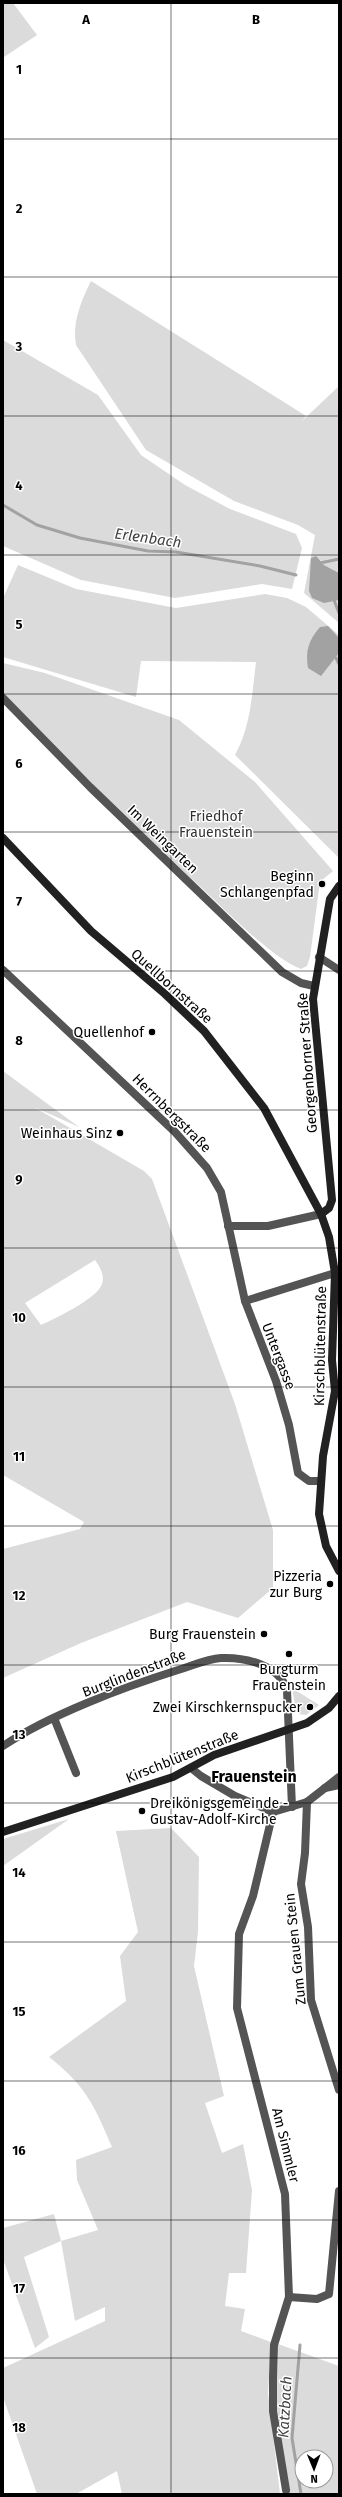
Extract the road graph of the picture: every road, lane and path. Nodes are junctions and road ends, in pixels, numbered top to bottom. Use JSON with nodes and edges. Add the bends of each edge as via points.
{"nodes":[{"id":1,"x":3,"y":698,"type":"edge"},
{"id":2,"x":3,"y":838,"type":"edge"},
{"id":3,"x":339,"y":886,"type":"edge"},
{"id":4,"x":319,"y":957,"type":"junction"},
{"id":5,"x":3,"y":970,"type":"edge"},
{"id":6,"x":339,"y":970,"type":"edge"},
{"id":7,"x":314,"y":986,"type":"junction"},
{"id":8,"x":321,"y":1214,"type":"junction"},
{"id":9,"x":228,"y":1226,"type":"junction"},
{"id":10,"x":336,"y":1276,"type":"edge"},
{"id":11,"x":245,"y":1301,"type":"junction"},
{"id":12,"x":320,"y":1481,"type":"junction"},
{"id":13,"x":339,"y":1571,"type":"edge"},
{"id":14,"x":339,"y":1696,"type":"edge"},
{"id":15,"x":54,"y":1718,"type":"junction"},
{"id":16,"x":290,"y":1729,"type":"junction"},
{"id":17,"x":3,"y":1746,"type":"edge"},
{"id":18,"x":191,"y":1768,"type":"junction"},
{"id":19,"x":76,"y":1773,"type":"dead end"},
{"id":20,"x":339,"y":1777,"type":"edge"},
{"id":21,"x":339,"y":1785,"type":"edge"},
{"id":22,"x":322,"y":1789,"type":"junction"},
{"id":23,"x":307,"y":1802,"type":"junction"},
{"id":24,"x":292,"y":1807,"type":"junction"},
{"id":25,"x":272,"y":1812,"type":"junction"},
{"id":26,"x":3,"y":1832,"type":"edge"},
{"id":27,"x":339,"y":2090,"type":"edge"},
{"id":28,"x":339,"y":2191,"type":"edge"},
{"id":29,"x":289,"y":2297,"type":"junction"},
{"id":30,"x":286,"y":2490,"type":"dead end"}],
"edges":[{"from":1,"to":7,"type":"street","name":"Im Weingarten","via":[[90,787],[282,972]]},
{"from":2,"to":8,"type":"main road","name":"Quellbornstraße","via":[[91,931],[204,1031],[264,1108]]},
{"from":3,"to":4,"type":"main road","name":"Georgenborner Straße","via":[[330,899]]},
{"from":4,"to":6,"type":"street"},
{"from":4,"to":7,"type":"main road","name":"Georgenborner Straße"},
{"from":5,"to":9,"type":"street","name":"Herrnbergstraße","via":[[163,1121],[203,1163],[221,1192]]},
{"from":7,"to":8,"type":"main road","name":"Georgenborner Straße","via":[[314,1012],[332,1200],[329,1208]]},
{"from":8,"to":9,"type":"street","via":[[268,1226]]},
{"from":8,"to":10,"type":"main road","name":"Kirschblütenstraße","via":[[329,1237]]},
{"from":9,"to":11,"type":"street","name":"Untergasse"},
{"from":10,"to":11,"type":"street"},
{"from":10,"to":12,"type":"main road","name":"Kirschblütenstraße","via":[[332,1360],[335,1391]]},
{"from":11,"to":12,"type":"street","name":"Untergasse","via":[[276,1381],[289,1424],[298,1473],[309,1481]]},
{"from":12,"to":13,"type":"main road","name":"Kirschblütenstraße","via":[[320,1525],[326,1546]]},
{"from":14,"to":16,"type":"main road","name":"Kirschblütenstraße","via":[[319,1716]]},
{"from":15,"to":16,"type":"street","name":"Burglindenstraße","via":[[152,1678],[209,1660],[231,1658],[254,1661],[269,1668],[284,1680]]},
{"from":15,"to":17,"type":"street","name":"Burglindenstraße"},
{"from":15,"to":19,"type":"street"},
{"from":16,"to":18,"type":"main road","name":"Kirschblütenstraße","via":[[214,1755]]},
{"from":16,"to":24,"type":"street","name":"Burglindenstraße"},
{"from":18,"to":25,"type":"street","via":[[235,1796]]},
{"from":18,"to":26,"type":"main road","name":"Kirschblütenstraße","via":[[157,1783]]},
{"from":20,"to":22,"type":"street"},
{"from":21,"to":22,"type":"street"},
{"from":22,"to":23,"type":"street"},
{"from":23,"to":24,"type":"street"},
{"from":23,"to":27,"type":"street","name":"Zum Grauen Stein","via":[[301,1884],[308,1927],[311,2000]]},
{"from":24,"to":25,"type":"street"},
{"from":25,"to":29,"type":"street","name":"Am Simmler","via":[[253,1896],[239,1934],[236,1994],[237,2008],[285,2194]]},
{"from":28,"to":29,"type":"street","via":[[329,2294],[317,2300]]},
{"from":29,"to":30,"type":"street","name":"Am Simmler","via":[[274,2345],[273,2377],[274,2411]]}]}
